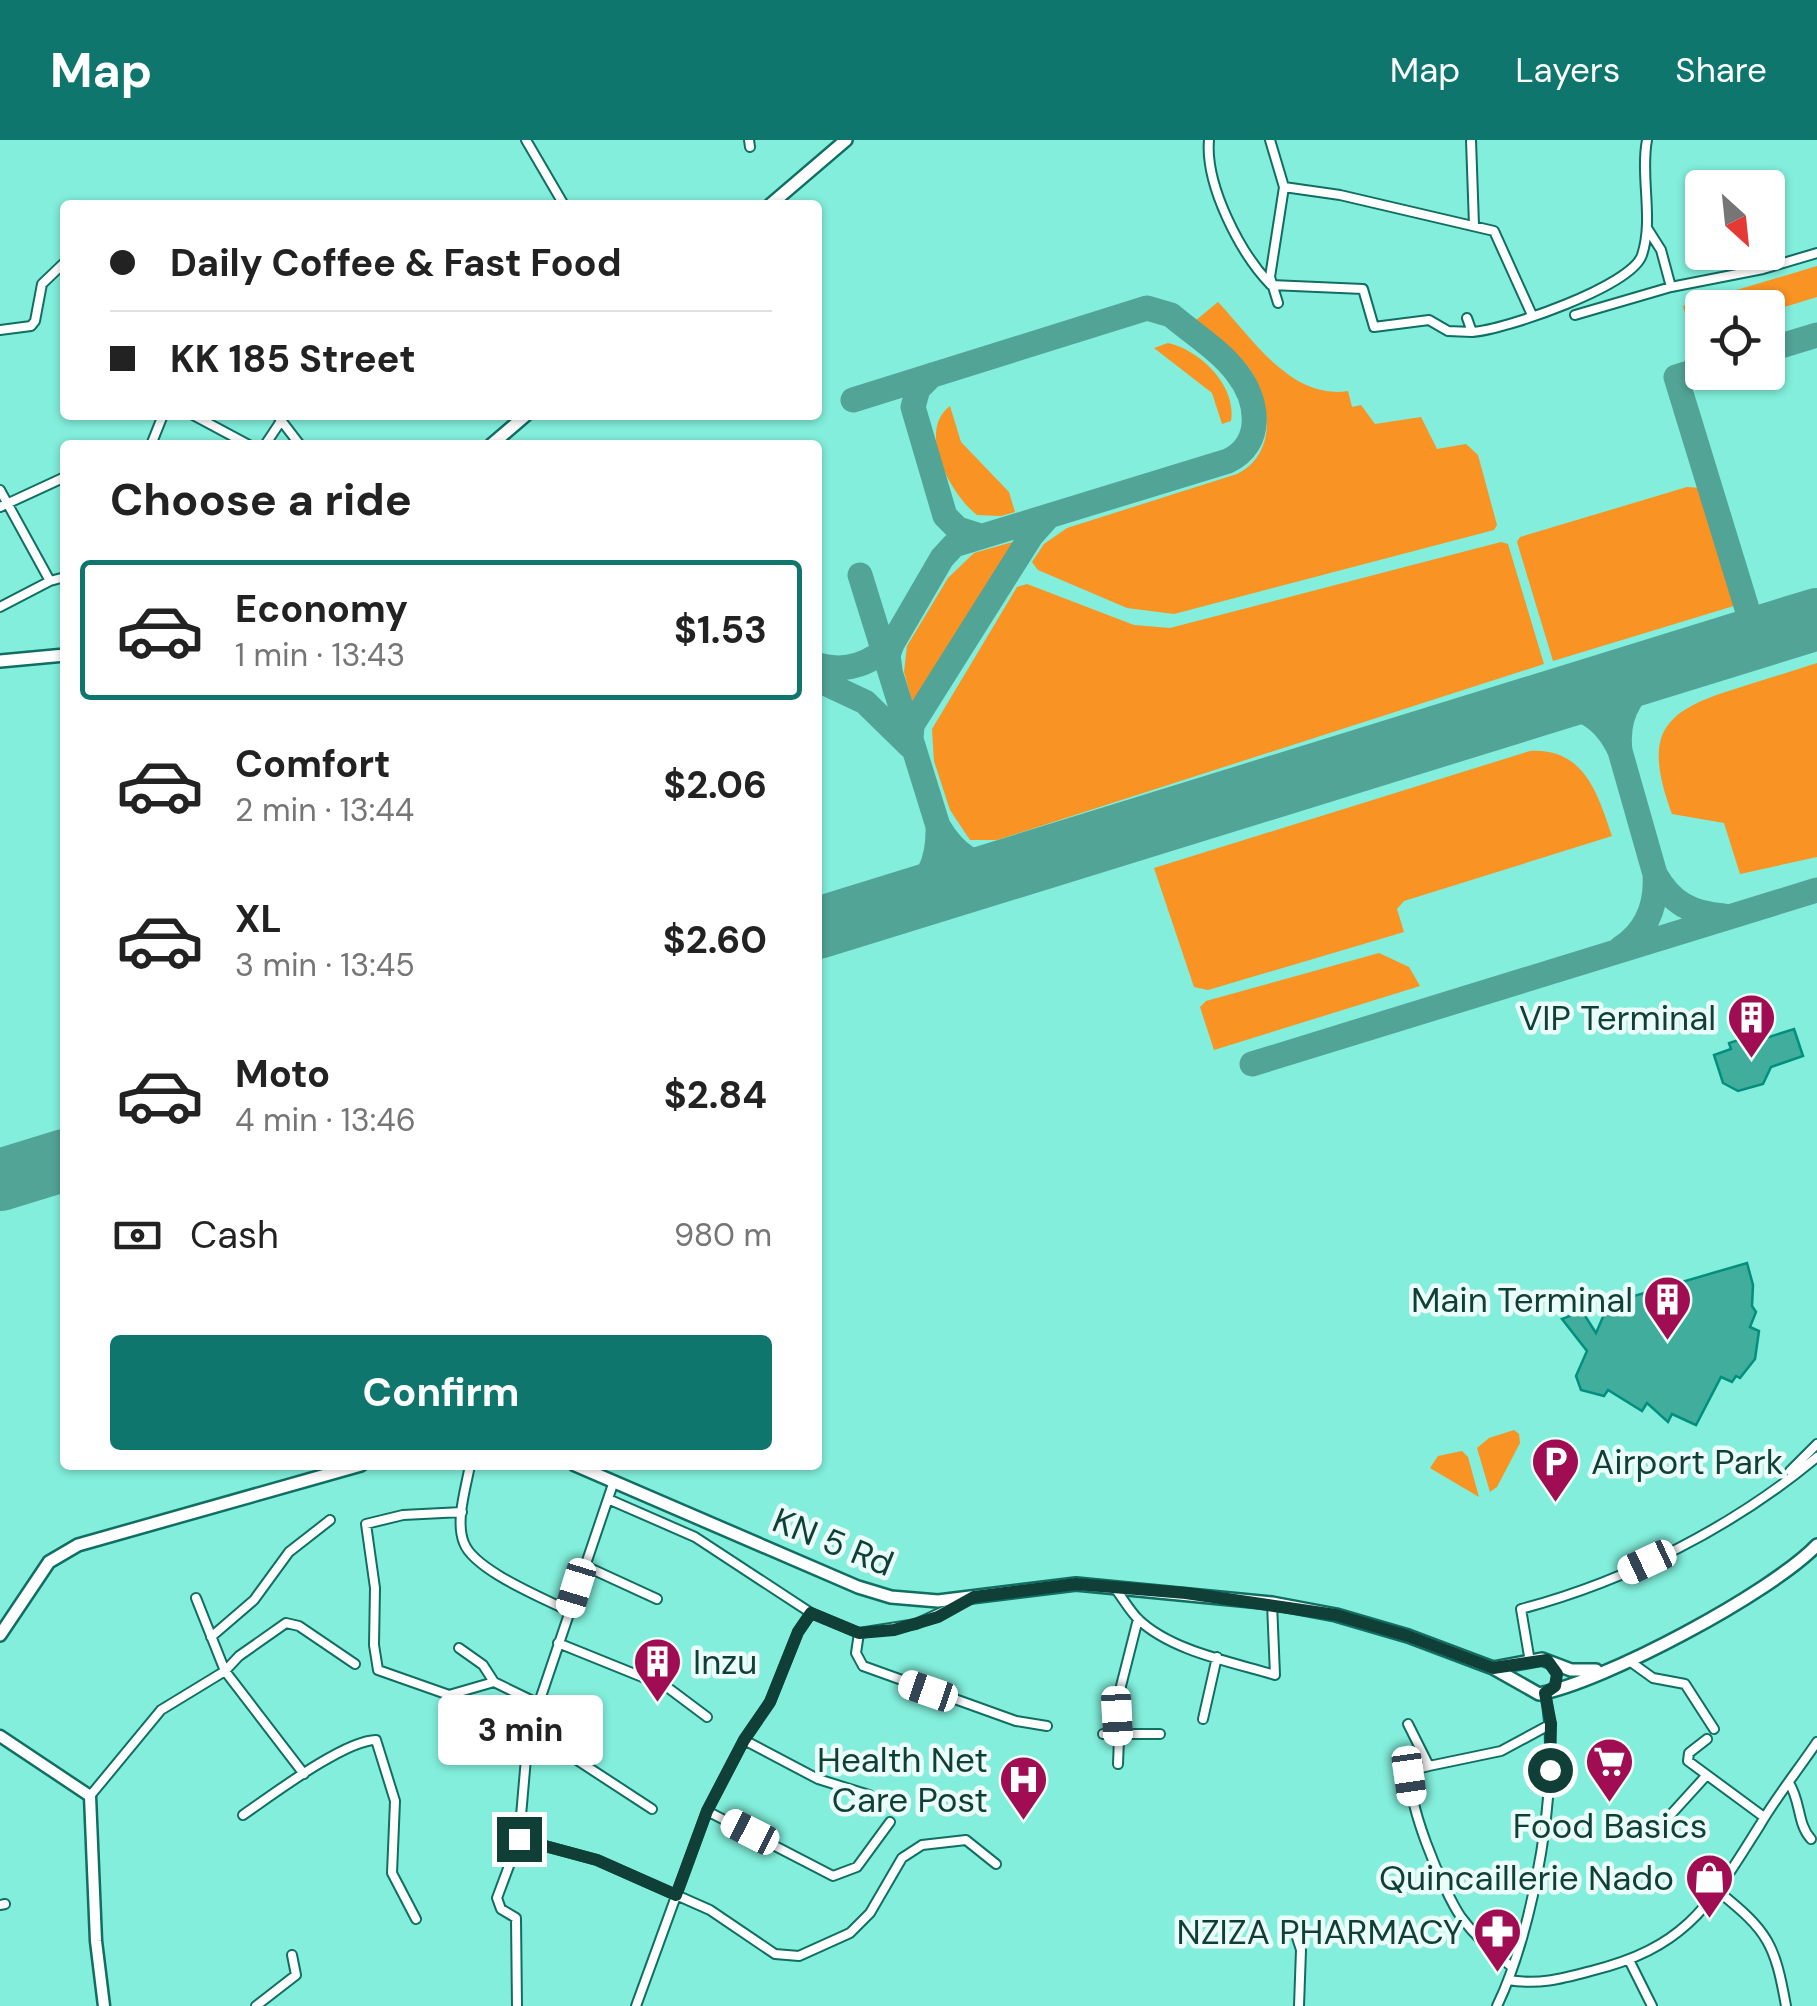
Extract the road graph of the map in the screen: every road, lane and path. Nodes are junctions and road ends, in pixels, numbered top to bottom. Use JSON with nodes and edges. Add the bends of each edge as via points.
{"nodes":[{"id":1,"x":526,"y":140,"type":"edge"},
{"id":2,"x":846,"y":140,"type":"edge"},
{"id":3,"x":1209,"y":140,"type":"edge"},
{"id":4,"x":1270,"y":140,"type":"edge"},
{"id":5,"x":1470,"y":140,"type":"edge"},
{"id":6,"x":1647,"y":140,"type":"edge"},
{"id":7,"x":1284,"y":187,"type":"junction"},
{"id":8,"x":561,"y":200,"type":"edge"},
{"id":9,"x":776,"y":200,"type":"edge"},
{"id":10,"x":1474,"y":224,"type":"junction"},
{"id":11,"x":1647,"y":228,"type":"junction"},
{"id":12,"x":1817,"y":254,"type":"edge"},
{"id":13,"x":60,"y":267,"type":"edge"},
{"id":14,"x":1271,"y":285,"type":"junction"},
{"id":15,"x":1671,"y":286,"type":"junction"},
{"id":16,"x":1278,"y":303,"type":"dead end"},
{"id":17,"x":1532,"y":314,"type":"junction"},
{"id":18,"x":1575,"y":315,"type":"dead end"},
{"id":19,"x":1467,"y":318,"type":"dead end"},
{"id":20,"x":1,"y":328,"type":"edge"},
{"id":21,"x":1472,"y":332,"type":"junction"},
{"id":22,"x":203,"y":420,"type":"edge"},
{"id":23,"x":281,"y":420,"type":"edge"},
{"id":24,"x":520,"y":420,"type":"edge"},
{"id":25,"x":241,"y":440,"type":"edge"},
{"id":26,"x":296,"y":440,"type":"edge"},
{"id":27,"x":497,"y":440,"type":"edge"},
{"id":28,"x":60,"y":479,"type":"edge"},
{"id":29,"x":0,"y":490,"type":"edge"},
{"id":30,"x":4,"y":506,"type":"edge"},
{"id":31,"x":60,"y":578,"type":"edge"},
{"id":32,"x":50,"y":581,"type":"junction"},
{"id":33,"x":0,"y":607,"type":"edge"},
{"id":34,"x":60,"y":655,"type":"edge"},
{"id":35,"x":0,"y":661,"type":"edge"},
{"id":36,"x":1817,"y":1444,"type":"edge"},
{"id":37,"x":1817,"y":1457,"type":"edge"},
{"id":38,"x":343,"y":1470,"type":"edge"},
{"id":39,"x":469,"y":1470,"type":"edge"},
{"id":40,"x":586,"y":1470,"type":"edge"},
{"id":41,"x":614,"y":1482,"type":"junction"},
{"id":42,"x":1772,"y":1488,"type":"junction"},
{"id":43,"x":608,"y":1499,"type":"junction"},
{"id":44,"x":462,"y":1512,"type":"junction"},
{"id":45,"x":330,"y":1520,"type":"dead end"},
{"id":46,"x":728,"y":1528,"type":"junction"},
{"id":47,"x":1817,"y":1545,"type":"edge"},
{"id":48,"x":718,"y":1552,"type":"junction"},
{"id":49,"x":584,"y":1564,"type":"junction"},
{"id":50,"x":1113,"y":1586,"type":"junction"},
{"id":51,"x":974,"y":1597,"type":"junction"},
{"id":52,"x":196,"y":1598,"type":"dead end"},
{"id":53,"x":657,"y":1599,"type":"dead end"},
{"id":54,"x":1272,"y":1603,"type":"junction"},
{"id":55,"x":569,"y":1610,"type":"junction"},
{"id":56,"x":811,"y":1613,"type":"junction"},
{"id":57,"x":1138,"y":1620,"type":"junction"},
{"id":58,"x":859,"y":1633,"type":"junction"},
{"id":59,"x":0,"y":1635,"type":"edge"},
{"id":60,"x":212,"y":1637,"type":"junction"},
{"id":61,"x":558,"y":1643,"type":"junction"},
{"id":62,"x":459,"y":1648,"type":"dead end"},
{"id":63,"x":1217,"y":1657,"type":"junction"},
{"id":64,"x":1628,"y":1660,"type":"junction"},
{"id":65,"x":1529,"y":1663,"type":"junction"},
{"id":66,"x":1551,"y":1663,"type":"junction"},
{"id":67,"x":355,"y":1664,"type":"dead end"},
{"id":68,"x":1493,"y":1668,"type":"junction"},
{"id":69,"x":1605,"y":1670,"type":"junction"},
{"id":70,"x":225,"y":1671,"type":"junction"},
{"id":71,"x":494,"y":1682,"type":"junction"},
{"id":72,"x":1528,"y":1689,"type":"junction"},
{"id":73,"x":1548,"y":1691,"type":"junction"},
{"id":74,"x":538,"y":1703,"type":"junction"},
{"id":75,"x":707,"y":1717,"type":"dead end"},
{"id":76,"x":1203,"y":1719,"type":"dead end"},
{"id":77,"x":1408,"y":1724,"type":"dead end"},
{"id":78,"x":1551,"y":1724,"type":"junction"},
{"id":79,"x":1048,"y":1726,"type":"dead end"},
{"id":80,"x":1714,"y":1729,"type":"dead end"},
{"id":81,"x":528,"y":1734,"type":"junction"},
{"id":82,"x":1103,"y":1734,"type":"dead end"},
{"id":83,"x":1160,"y":1734,"type":"dead end"},
{"id":84,"x":0,"y":1736,"type":"edge"},
{"id":85,"x":1118,"y":1736,"type":"junction"},
{"id":86,"x":1706,"y":1739,"type":"dead end"},
{"id":87,"x":744,"y":1740,"type":"junction"},
{"id":88,"x":1817,"y":1742,"type":"edge"},
{"id":89,"x":1118,"y":1764,"type":"dead end"},
{"id":90,"x":1428,"y":1766,"type":"junction"},
{"id":91,"x":304,"y":1774,"type":"junction"},
{"id":92,"x":1705,"y":1776,"type":"junction"},
{"id":93,"x":1789,"y":1782,"type":"junction"},
{"id":94,"x":90,"y":1796,"type":"junction"},
{"id":95,"x":869,"y":1796,"type":"dead end"},
{"id":96,"x":652,"y":1809,"type":"dead end"},
{"id":97,"x":707,"y":1811,"type":"junction"},
{"id":98,"x":243,"y":1815,"type":"dead end"},
{"id":99,"x":1764,"y":1818,"type":"junction"},
{"id":100,"x":890,"y":1822,"type":"dead end"},
{"id":101,"x":1655,"y":1832,"type":"dead end"},
{"id":102,"x":519,"y":1839,"type":"junction"},
{"id":103,"x":1811,"y":1839,"type":"dead end"},
{"id":104,"x":996,"y":1864,"type":"dead end"},
{"id":105,"x":1719,"y":1892,"type":"junction"},
{"id":106,"x":676,"y":1895,"type":"junction"},
{"id":107,"x":416,"y":1920,"type":"dead end"},
{"id":108,"x":1292,"y":1922,"type":"dead end"},
{"id":109,"x":292,"y":1955,"type":"dead end"},
{"id":110,"x":1630,"y":1960,"type":"junction"},
{"id":111,"x":1512,"y":1966,"type":"junction"},
{"id":112,"x":1508,"y":1980,"type":"junction"},
{"id":113,"x":104,"y":2006,"type":"edge"},
{"id":114,"x":256,"y":2006,"type":"edge"},
{"id":115,"x":517,"y":2006,"type":"edge"},
{"id":116,"x":636,"y":2006,"type":"edge"},
{"id":117,"x":1299,"y":2006,"type":"edge"},
{"id":118,"x":1497,"y":2006,"type":"edge"},
{"id":119,"x":1652,"y":2006,"type":"edge"},
{"id":120,"x":1786,"y":2006,"type":"edge"}],
"edges":[{"from":1,"to":8,"type":"street"},
{"from":2,"to":9,"type":"main road"},
{"from":3,"to":14,"type":"street","via":[[1207,162],[1237,236]]},
{"from":4,"to":7,"type":"street"},
{"from":5,"to":10,"type":"street"},
{"from":6,"to":11,"type":"street"},
{"from":7,"to":10,"type":"street"},
{"from":7,"to":14,"type":"street"},
{"from":10,"to":17,"type":"street","via":[[1497,234]]},
{"from":11,"to":15,"type":"street"},
{"from":11,"to":17,"type":"street","via":[[1632,272]]},
{"from":12,"to":15,"type":"street"},
{"from":13,"to":20,"type":"street","via":[[42,284],[31,326]]},
{"from":14,"to":16,"type":"street"},
{"from":14,"to":21,"type":"street","via":[[1364,290],[1374,327],[1429,320],[1448,331]]},
{"from":15,"to":18,"type":"street"},
{"from":17,"to":21,"type":"street"},
{"from":19,"to":21,"type":"street"},
{"from":22,"to":25,"type":"street"},
{"from":23,"to":26,"type":"street"},
{"from":24,"to":27,"type":"main road"},
{"from":28,"to":30,"type":"street"},
{"from":29,"to":30,"type":"street"},
{"from":30,"to":32,"type":"street"},
{"from":31,"to":32,"type":"street"},
{"from":32,"to":33,"type":"street"},
{"from":34,"to":35,"type":"main road"},
{"from":36,"to":42,"type":"street"},
{"from":37,"to":42,"type":"street"},
{"from":38,"to":59,"type":"main road","via":[[78,1545],[49,1562]]},
{"from":39,"to":44,"type":"street"},
{"from":40,"to":41,"type":"main road","name":"KN 5 Rd"},
{"from":41,"to":43,"type":"street"},
{"from":41,"to":46,"type":"main road","name":"KN 5 Rd"},
{"from":42,"to":65,"type":"street","via":[[1668,1552],[1521,1609]]},
{"from":43,"to":48,"type":"street"},
{"from":43,"to":49,"type":"street"},
{"from":44,"to":55,"type":"street","via":[[464,1544],[482,1563]]},
{"from":44,"to":71,"type":"street","via":[[366,1524],[377,1665],[381,1674],[449,1694]]},
{"from":45,"to":60,"type":"street","via":[[289,1552],[245,1610]]},
{"from":46,"to":48,"type":"street"},
{"from":46,"to":51,"type":"main road","name":"KN 5 Rd","via":[[891,1597]]},
{"from":47,"to":64,"type":"main road","via":[[1754,1592]]},
{"from":48,"to":56,"type":"street"},
{"from":49,"to":53,"type":"street"},
{"from":49,"to":55,"type":"street"},
{"from":50,"to":51,"type":"main road","name":"KN 5 Rd","via":[[1048,1586]]},
{"from":50,"to":54,"type":"main road","name":"KN 5 Rd"},
{"from":50,"to":57,"type":"street"},
{"from":51,"to":58,"type":"street","via":[[916,1624]]},
{"from":52,"to":60,"type":"street"},
{"from":54,"to":63,"type":"street","via":[[1275,1675]]},
{"from":54,"to":68,"type":"main road","name":"KN 5 Rd","via":[[1390,1630]]},
{"from":55,"to":61,"type":"street"},
{"from":56,"to":58,"type":"street"},
{"from":56,"to":87,"type":"street","via":[[770,1702]]},
{"from":57,"to":63,"type":"street"},
{"from":57,"to":85,"type":"street","via":[[1120,1686]]},
{"from":58,"to":79,"type":"street","via":[[856,1654],[863,1666],[1016,1722]]},
{"from":60,"to":70,"type":"street"},
{"from":61,"to":74,"type":"street"},
{"from":61,"to":75,"type":"street","via":[[667,1687]]},
{"from":62,"to":71,"type":"street","via":[[484,1664]]},
{"from":63,"to":76,"type":"street"},
{"from":64,"to":69,"type":"main road"},
{"from":64,"to":80,"type":"street","via":[[1652,1678],[1684,1684]]},
{"from":65,"to":66,"type":"main road","name":"KN 5 Rd"},
{"from":65,"to":68,"type":"main road","name":"KN 5 Rd"},
{"from":65,"to":72,"type":"main road","via":[[1523,1678]]},
{"from":66,"to":69,"type":"main road","name":"KN 5 Rd"},
{"from":66,"to":73,"type":"main road","via":[[1557,1680]]},
{"from":67,"to":70,"type":"street","via":[[292,1622]]},
{"from":68,"to":72,"type":"main road","name":"KN 5 Rd"},
{"from":69,"to":73,"type":"main road"},
{"from":70,"to":91,"type":"street"},
{"from":70,"to":94,"type":"street","via":[[162,1710]]},
{"from":71,"to":74,"type":"street"},
{"from":72,"to":73,"type":"main road","name":"KN 5 Rd"},
{"from":73,"to":78,"type":"street"},
{"from":74,"to":81,"type":"street"},
{"from":77,"to":90,"type":"street"},
{"from":78,"to":90,"type":"street","via":[[1501,1750]]},
{"from":78,"to":111,"type":"street","via":[[1548,1794]]},
{"from":81,"to":96,"type":"street"},
{"from":81,"to":102,"type":"street"},
{"from":82,"to":85,"type":"street"},
{"from":83,"to":85,"type":"street"},
{"from":84,"to":94,"type":"street"},
{"from":85,"to":89,"type":"street"},
{"from":86,"to":92,"type":"street","via":[[1686,1757]]},
{"from":87,"to":95,"type":"street","via":[[818,1779]]},
{"from":87,"to":97,"type":"street"},
{"from":88,"to":93,"type":"street"},
{"from":90,"to":111,"type":"street","via":[[1410,1771],[1412,1798],[1442,1886],[1490,1951]]},
{"from":91,"to":98,"type":"street"},
{"from":91,"to":107,"type":"street","via":[[364,1742],[379,1744],[395,1801],[392,1873]]},
{"from":92,"to":99,"type":"street"},
{"from":92,"to":101,"type":"street"},
{"from":93,"to":99,"type":"street"},
{"from":93,"to":103,"type":"street"},
{"from":94,"to":113,"type":"street"},
{"from":97,"to":100,"type":"street","via":[[840,1876],[857,1867]]},
{"from":97,"to":106,"type":"street"},
{"from":99,"to":105,"type":"street"},
{"from":102,"to":106,"type":"street","via":[[597,1860]]},
{"from":102,"to":115,"type":"street","via":[[497,1898],[516,1918]]},
{"from":104,"to":106,"type":"street","via":[[966,1840],[922,1845],[902,1858],[870,1913],[850,1933],[799,1956],[776,1954]]},
{"from":105,"to":110,"type":"street","via":[[1694,1922]]},
{"from":105,"to":120,"type":"street","via":[[1763,1930]]},
{"from":106,"to":116,"type":"street"},
{"from":108,"to":117,"type":"street","via":[[1301,1950]]},
{"from":109,"to":114,"type":"street","via":[[296,1975]]},
{"from":110,"to":112,"type":"street","via":[[1546,1984]]},
{"from":110,"to":119,"type":"street"},
{"from":111,"to":112,"type":"street"},
{"from":112,"to":118,"type":"street"}]}
